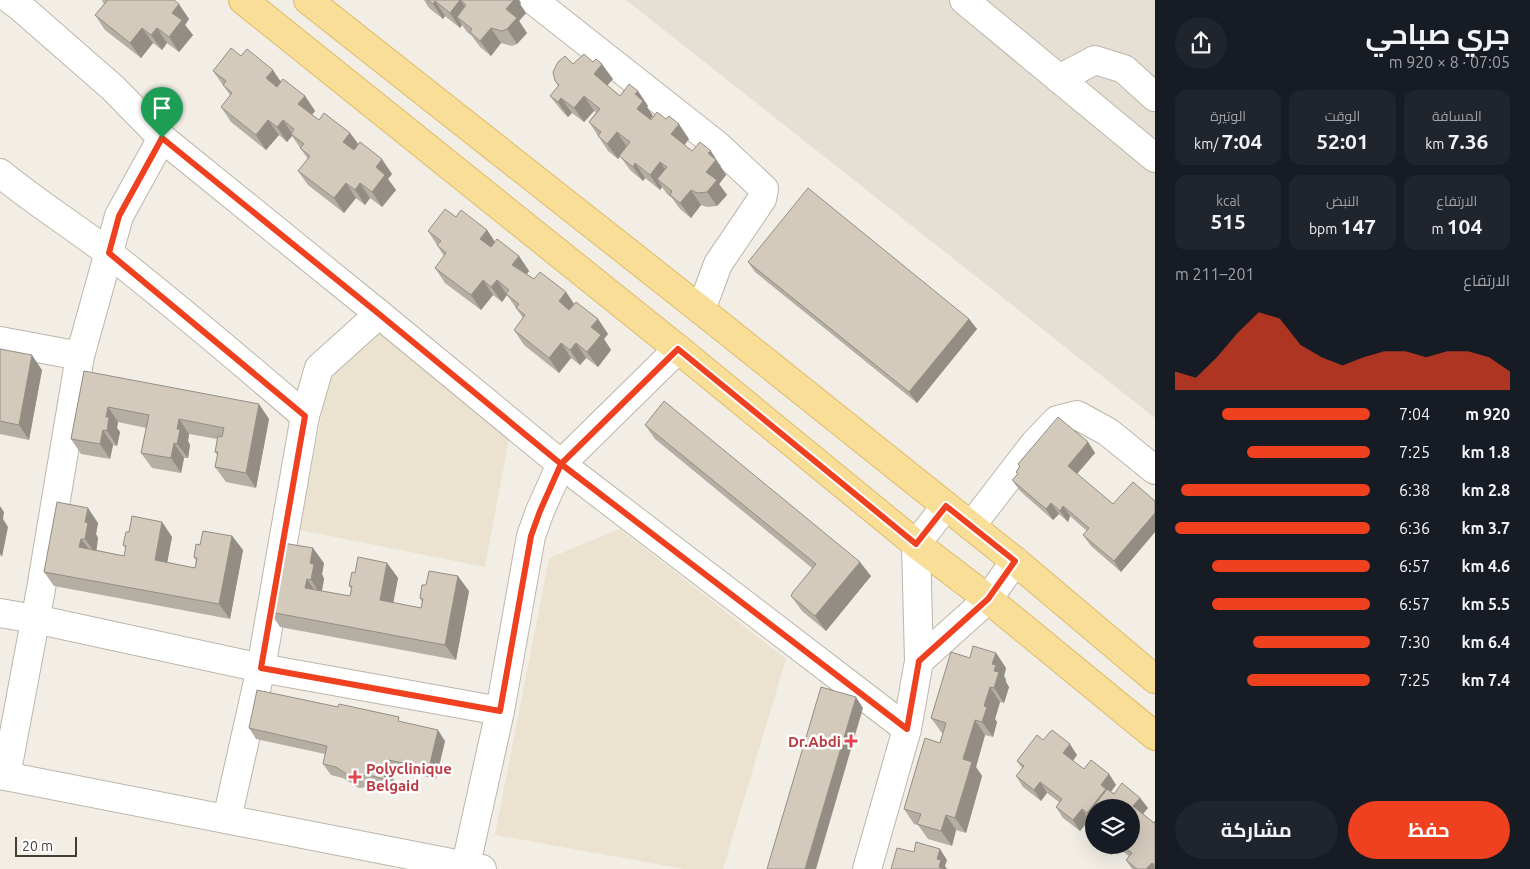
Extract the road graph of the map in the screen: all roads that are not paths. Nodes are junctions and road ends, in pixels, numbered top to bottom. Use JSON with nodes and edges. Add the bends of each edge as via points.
{"nodes":[{"id":1,"x":10,"y":0,"type":"edge"},
{"id":2,"x":243,"y":0,"type":"edge"},
{"id":3,"x":308,"y":0,"type":"edge"},
{"id":4,"x":533,"y":0,"type":"edge"},
{"id":5,"x":964,"y":0,"type":"edge"},
{"id":6,"x":1059,"y":79,"type":"junction"},
{"id":7,"x":1155,"y":97,"type":"edge"},
{"id":8,"x":162,"y":138,"type":"junction"},
{"id":9,"x":1155,"y":158,"type":"edge"},
{"id":10,"x":0,"y":173,"type":"edge"},
{"id":11,"x":109,"y":253,"type":"junction"},
{"id":12,"x":718,"y":264,"type":"junction"},
{"id":13,"x":675,"y":289,"type":"junction"},
{"id":14,"x":701,"y":310,"type":"junction"},
{"id":15,"x":379,"y":314,"type":"junction"},
{"id":16,"x":0,"y":341,"type":"edge"},
{"id":17,"x":678,"y":349,"type":"junction"},
{"id":18,"x":80,"y":356,"type":"junction"},
{"id":19,"x":305,"y":416,"type":"junction"},
{"id":20,"x":561,"y":464,"type":"junction"},
{"id":21,"x":1155,"y":470,"type":"edge"},
{"id":22,"x":946,"y":506,"type":"junction"},
{"id":23,"x":971,"y":526,"type":"junction"},
{"id":24,"x":916,"y":544,"type":"junction"},
{"id":25,"x":1015,"y":561,"type":"junction"},
{"id":26,"x":988,"y":599,"type":"junction"},
{"id":27,"x":0,"y":613,"type":"edge"},
{"id":28,"x":36,"y":619,"type":"junction"},
{"id":29,"x":919,"y":661,"type":"junction"},
{"id":30,"x":261,"y":668,"type":"junction"},
{"id":31,"x":1155,"y":679,"type":"edge"},
{"id":32,"x":500,"y":711,"type":"junction"},
{"id":33,"x":907,"y":729,"type":"junction"},
{"id":34,"x":1155,"y":736,"type":"edge"},
{"id":35,"x":3,"y":775,"type":"edge"},
{"id":36,"x":227,"y":819,"type":"junction"},
{"id":37,"x":471,"y":868,"type":"edge"},
{"id":38,"x":868,"y":869,"type":"edge"}],
"edges":[{"from":1,"to":8,"type":"street","via":[[113,88]]},
{"from":2,"to":17,"type":"main road"},
{"from":3,"to":13,"type":"main road"},
{"from":4,"to":12,"type":"street","via":[[717,145],[764,189],[762,199]]},
{"from":5,"to":6,"type":"street"},
{"from":6,"to":7,"type":"street","via":[[1095,60],[1124,69]]},
{"from":6,"to":9,"type":"street"},
{"from":8,"to":11,"type":"street","via":[[119,216]]},
{"from":8,"to":15,"type":"street"},
{"from":10,"to":11,"type":"street"},
{"from":11,"to":18,"type":"street"},
{"from":11,"to":19,"type":"street"},
{"from":12,"to":13,"type":"street"},
{"from":12,"to":14,"type":"street"},
{"from":13,"to":14,"type":"main road"},
{"from":14,"to":22,"type":"main road"},
{"from":15,"to":19,"type":"street","via":[[319,368]]},
{"from":15,"to":20,"type":"street"},
{"from":16,"to":18,"type":"street"},
{"from":17,"to":20,"type":"street"},
{"from":17,"to":24,"type":"main road"},
{"from":18,"to":28,"type":"street"},
{"from":19,"to":30,"type":"street"},
{"from":20,"to":32,"type":"street","via":[[531,536]]},
{"from":20,"to":33,"type":"street"},
{"from":21,"to":23,"type":"street","via":[[1108,432],[1077,415],[1057,420],[1035,443]]},
{"from":22,"to":23,"type":"main road"},
{"from":22,"to":24,"type":"street"},
{"from":23,"to":25,"type":"main road"},
{"from":24,"to":26,"type":"main road"},
{"from":24,"to":29,"type":"street"},
{"from":25,"to":26,"type":"street"},
{"from":25,"to":31,"type":"main road"},
{"from":26,"to":29,"type":"street"},
{"from":26,"to":34,"type":"main road"},
{"from":27,"to":28,"type":"street"},
{"from":28,"to":30,"type":"street"},
{"from":28,"to":35,"type":"street"},
{"from":29,"to":33,"type":"street"},
{"from":30,"to":32,"type":"street"},
{"from":30,"to":36,"type":"street"},
{"from":32,"to":37,"type":"street"},
{"from":33,"to":38,"type":"street"},
{"from":35,"to":36,"type":"street"},
{"from":36,"to":37,"type":"street"}]}
